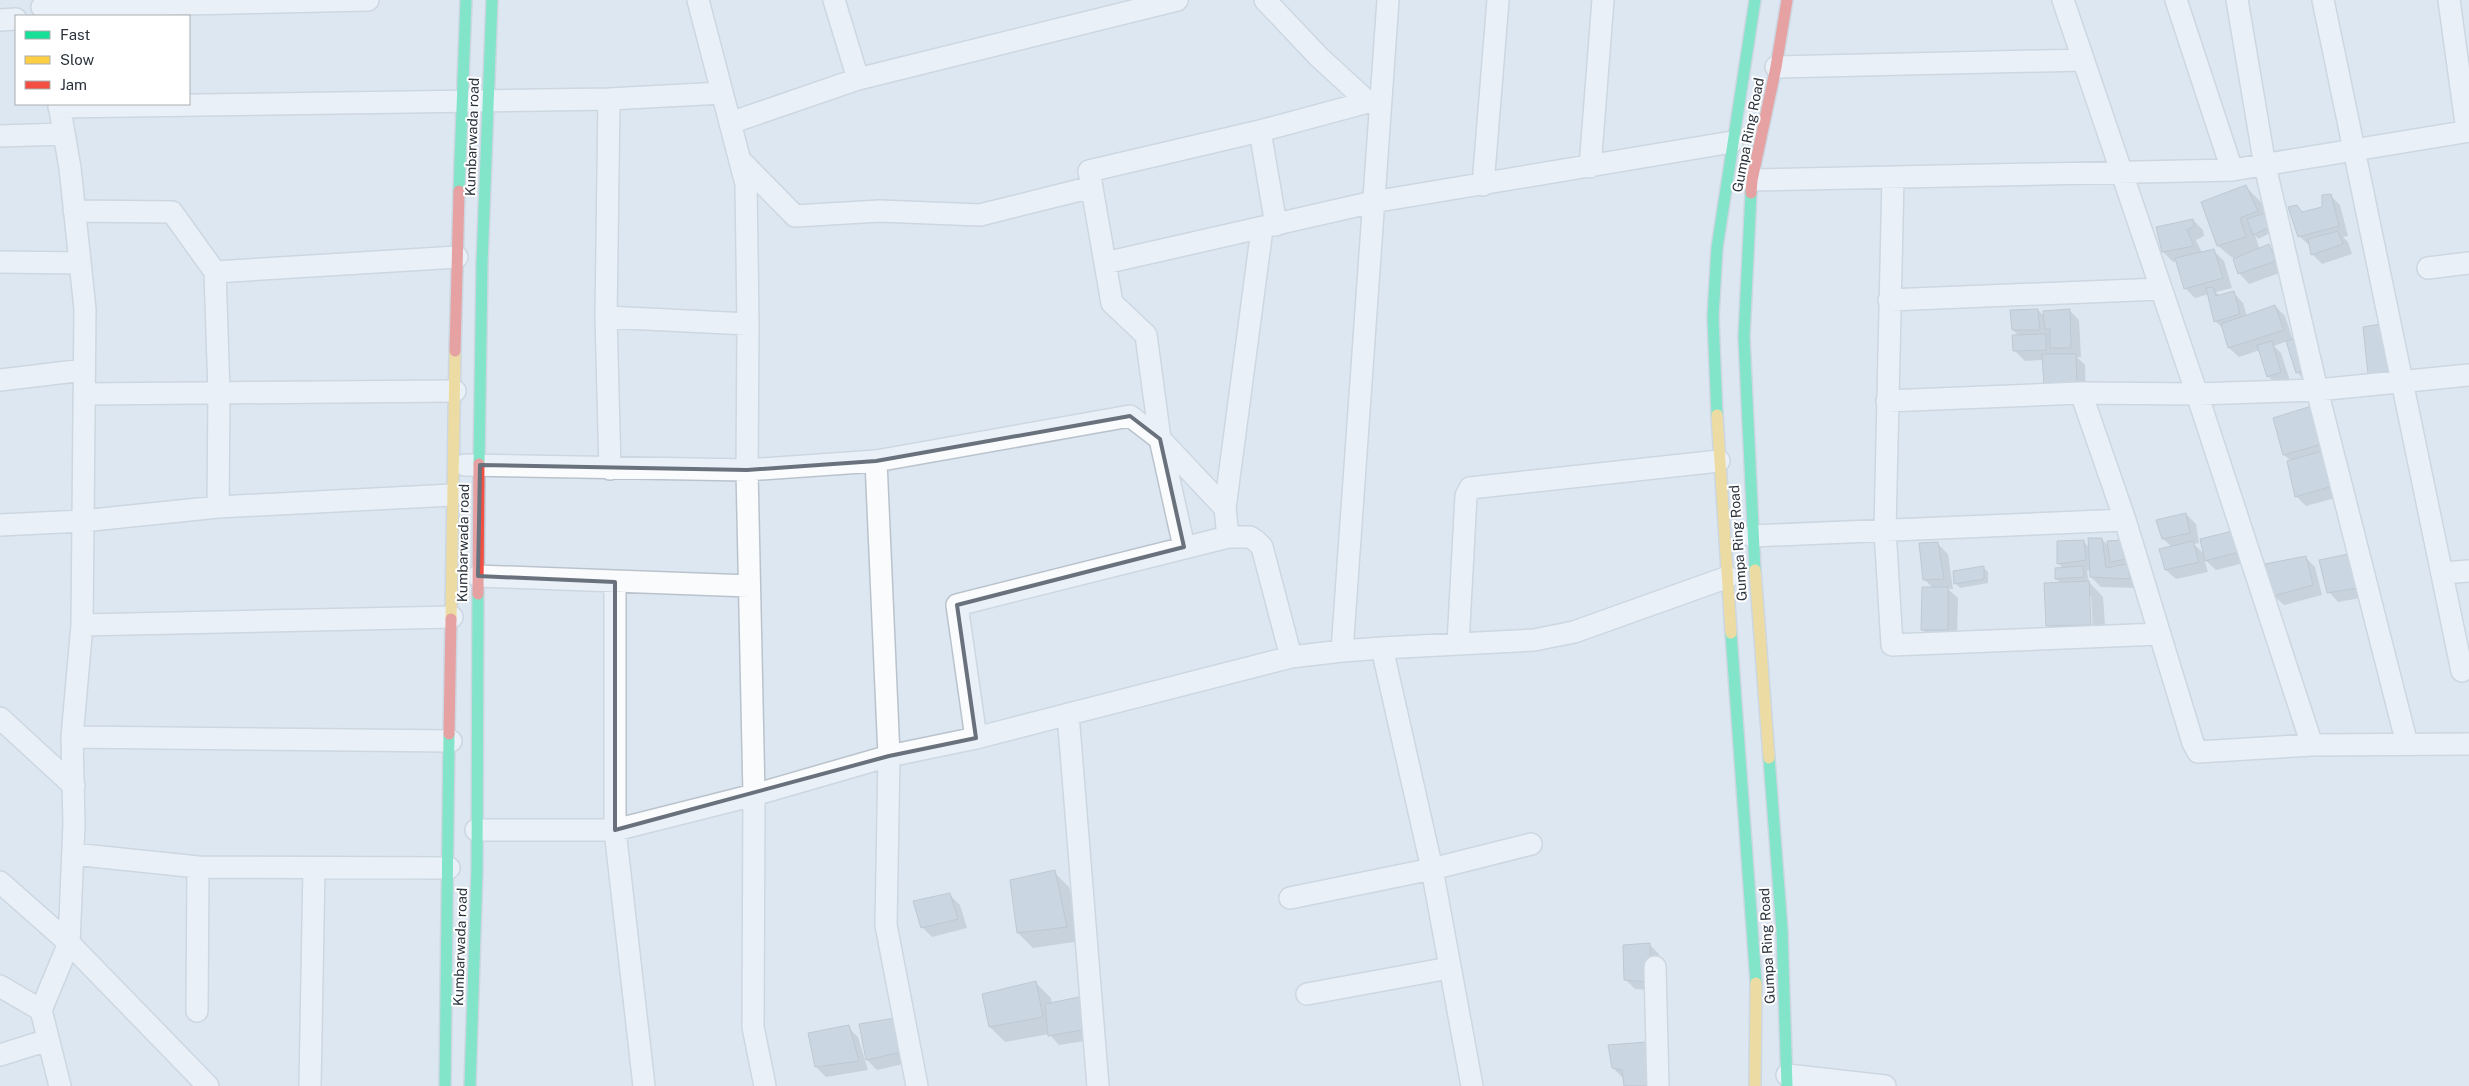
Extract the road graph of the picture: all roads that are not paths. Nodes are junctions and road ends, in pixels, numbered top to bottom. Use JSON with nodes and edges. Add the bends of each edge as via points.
{"nodes":[{"id":1,"x":368,"y":0,"type":"edge"},
{"id":2,"x":466,"y":0,"type":"edge"},
{"id":3,"x":492,"y":0,"type":"edge"},
{"id":4,"x":698,"y":0,"type":"edge"},
{"id":5,"x":834,"y":0,"type":"edge"},
{"id":6,"x":1177,"y":0,"type":"edge"},
{"id":7,"x":1265,"y":0,"type":"edge"},
{"id":8,"x":1388,"y":0,"type":"edge"},
{"id":9,"x":1498,"y":0,"type":"edge"},
{"id":10,"x":1603,"y":0,"type":"edge"},
{"id":11,"x":1755,"y":0,"type":"edge"},
{"id":12,"x":1787,"y":0,"type":"edge"},
{"id":13,"x":2063,"y":0,"type":"edge"},
{"id":14,"x":2176,"y":0,"type":"edge"},
{"id":15,"x":2236,"y":0,"type":"edge"},
{"id":16,"x":2324,"y":0,"type":"edge"},
{"id":17,"x":2449,"y":0,"type":"edge"},
{"id":18,"x":41,"y":8,"type":"edge"},
{"id":19,"x":15,"y":19,"type":"edge"},
{"id":20,"x":0,"y":20,"type":"edge"},
{"id":21,"x":2084,"y":60,"type":"junction"},
{"id":22,"x":1776,"y":67,"type":"junction"},
{"id":23,"x":858,"y":78,"type":"junction"},
{"id":24,"x":722,"y":93,"type":"junction"},
{"id":25,"x":609,"y":98,"type":"junction"},
{"id":26,"x":1374,"y":100,"type":"junction"},
{"id":27,"x":488,"y":101,"type":"junction"},
{"id":28,"x":462,"y":102,"type":"junction"},
{"id":29,"x":190,"y":104,"type":"edge"},
{"id":30,"x":59,"y":105,"type":"edge"},
{"id":31,"x":730,"y":123,"type":"junction"},
{"id":32,"x":1260,"y":131,"type":"junction"},
{"id":33,"x":2468,"y":131,"type":"edge"},
{"id":34,"x":64,"y":134,"type":"junction"},
{"id":35,"x":0,"y":136,"type":"edge"},
{"id":36,"x":1732,"y":142,"type":"junction"},
{"id":37,"x":2356,"y":151,"type":"junction"},
{"id":38,"x":740,"y":160,"type":"junction"},
{"id":39,"x":2265,"y":166,"type":"junction"},
{"id":40,"x":1590,"y":167,"type":"junction"},
{"id":41,"x":2232,"y":170,"type":"junction"},
{"id":42,"x":2122,"y":173,"type":"junction"},
{"id":43,"x":1893,"y":178,"type":"junction"},
{"id":44,"x":1752,"y":180,"type":"junction"},
{"id":45,"x":1483,"y":185,"type":"junction"},
{"id":46,"x":1092,"y":187,"type":"junction"},
{"id":47,"x":1373,"y":202,"type":"junction"},
{"id":48,"x":74,"y":211,"type":"junction"},
{"id":49,"x":1269,"y":227,"type":"junction"},
{"id":50,"x":457,"y":257,"type":"junction"},
{"id":51,"x":0,"y":262,"type":"edge"},
{"id":52,"x":80,"y":262,"type":"junction"},
{"id":53,"x":1105,"y":263,"type":"junction"},
{"id":54,"x":2469,"y":263,"type":"edge"},
{"id":55,"x":2428,"y":268,"type":"dead end"},
{"id":56,"x":215,"y":272,"type":"junction"},
{"id":57,"x":2160,"y":289,"type":"junction"},
{"id":58,"x":1889,"y":300,"type":"junction"},
{"id":59,"x":606,"y":317,"type":"junction"},
{"id":60,"x":748,"y":324,"type":"junction"},
{"id":61,"x":84,"y":370,"type":"junction"},
{"id":62,"x":2469,"y":375,"type":"edge"},
{"id":63,"x":0,"y":380,"type":"edge"},
{"id":64,"x":2404,"y":380,"type":"junction"},
{"id":65,"x":455,"y":390,"type":"junction"},
{"id":66,"x":2317,"y":390,"type":"junction"},
{"id":67,"x":219,"y":392,"type":"junction"},
{"id":68,"x":2081,"y":393,"type":"junction"},
{"id":69,"x":84,"y":394,"type":"junction"},
{"id":70,"x":2197,"y":394,"type":"junction"},
{"id":71,"x":1887,"y":401,"type":"junction"},
{"id":72,"x":1160,"y":439,"type":"junction"},
{"id":73,"x":876,"y":461,"type":"junction"},
{"id":74,"x":1719,"y":462,"type":"junction"},
{"id":75,"x":453,"y":465,"type":"junction"},
{"id":76,"x":480,"y":465,"type":"junction"},
{"id":77,"x":610,"y":469,"type":"junction"},
{"id":78,"x":747,"y":470,"type":"junction"},
{"id":79,"x":452,"y":494,"type":"junction"},
{"id":80,"x":218,"y":507,"type":"junction"},
{"id":81,"x":1225,"y":508,"type":"junction"},
{"id":82,"x":2126,"y":520,"type":"junction"},
{"id":83,"x":82,"y":521,"type":"junction"},
{"id":84,"x":0,"y":525,"type":"edge"},
{"id":85,"x":1885,"y":530,"type":"junction"},
{"id":86,"x":1752,"y":536,"type":"junction"},
{"id":87,"x":1228,"y":537,"type":"junction"},
{"id":88,"x":1184,"y":547,"type":"junction"},
{"id":89,"x":2469,"y":571,"type":"edge"},
{"id":90,"x":2442,"y":573,"type":"junction"},
{"id":91,"x":478,"y":576,"type":"junction"},
{"id":92,"x":1728,"y":577,"type":"junction"},
{"id":93,"x":615,"y":582,"type":"junction"},
{"id":94,"x":749,"y":586,"type":"junction"},
{"id":95,"x":452,"y":616,"type":"junction"},
{"id":96,"x":82,"y":625,"type":"junction"},
{"id":97,"x":2159,"y":634,"type":"junction"},
{"id":98,"x":1458,"y":644,"type":"junction"},
{"id":99,"x":1382,"y":648,"type":"junction"},
{"id":100,"x":1342,"y":651,"type":"junction"},
{"id":101,"x":1291,"y":657,"type":"junction"},
{"id":102,"x":2462,"y":671,"type":"dead end"},
{"id":103,"x":1068,"y":714,"type":"junction"},
{"id":104,"x":0,"y":718,"type":"edge"},
{"id":105,"x":72,"y":736,"type":"junction"},
{"id":106,"x":976,"y":738,"type":"junction"},
{"id":107,"x":451,"y":741,"type":"junction"},
{"id":108,"x":2407,"y":744,"type":"junction"},
{"id":109,"x":2469,"y":744,"type":"edge"},
{"id":110,"x":2312,"y":745,"type":"junction"},
{"id":111,"x":889,"y":756,"type":"junction"},
{"id":112,"x":74,"y":786,"type":"junction"},
{"id":113,"x":754,"y":795,"type":"junction"},
{"id":114,"x":476,"y":830,"type":"junction"},
{"id":115,"x":616,"y":830,"type":"junction"},
{"id":116,"x":1531,"y":844,"type":"dead end"},
{"id":117,"x":73,"y":854,"type":"junction"},
{"id":118,"x":198,"y":867,"type":"junction"},
{"id":119,"x":314,"y":868,"type":"junction"},
{"id":120,"x":449,"y":868,"type":"junction"},
{"id":121,"x":1432,"y":869,"type":"junction"},
{"id":122,"x":0,"y":882,"type":"edge"},
{"id":123,"x":1290,"y":898,"type":"dead end"},
{"id":124,"x":69,"y":943,"type":"junction"},
{"id":125,"x":1656,"y":967,"type":"dead end"},
{"id":126,"x":1449,"y":968,"type":"junction"},
{"id":127,"x":0,"y":986,"type":"edge"},
{"id":128,"x":1307,"y":994,"type":"dead end"},
{"id":129,"x":41,"y":1010,"type":"junction"},
{"id":130,"x":196,"y":1011,"type":"dead end"},
{"id":131,"x":48,"y":1040,"type":"junction"},
{"id":132,"x":0,"y":1056,"type":"edge"},
{"id":133,"x":1787,"y":1081,"type":"edge"},
{"id":134,"x":60,"y":1086,"type":"edge"},
{"id":135,"x":208,"y":1086,"type":"edge"},
{"id":136,"x":310,"y":1086,"type":"edge"},
{"id":137,"x":445,"y":1086,"type":"edge"},
{"id":138,"x":470,"y":1086,"type":"edge"},
{"id":139,"x":644,"y":1086,"type":"edge"},
{"id":140,"x":765,"y":1086,"type":"edge"},
{"id":141,"x":917,"y":1086,"type":"edge"},
{"id":142,"x":1098,"y":1086,"type":"edge"},
{"id":143,"x":1472,"y":1086,"type":"edge"},
{"id":144,"x":1658,"y":1086,"type":"edge"},
{"id":145,"x":1755,"y":1086,"type":"edge"},
{"id":146,"x":1885,"y":1086,"type":"edge"}],
"edges":[{"from":1,"to":18,"type":"street"},
{"from":2,"to":28,"type":"street","name":"Kumbarwada road"},
{"from":3,"to":27,"type":"street","name":"Kumbarwada road"},
{"from":4,"to":24,"type":"street"},
{"from":5,"to":23,"type":"street"},
{"from":6,"to":23,"type":"street"},
{"from":7,"to":26,"type":"street","via":[[1319,57]]},
{"from":8,"to":26,"type":"street"},
{"from":9,"to":45,"type":"street"},
{"from":10,"to":40,"type":"street"},
{"from":11,"to":36,"type":"street","name":"Gumpa Ring Road"},
{"from":12,"to":22,"type":"street","name":"Gumpa Ring Road"},
{"from":13,"to":21,"type":"street"},
{"from":14,"to":41,"type":"street"},
{"from":15,"to":39,"type":"street"},
{"from":16,"to":37,"type":"street"},
{"from":17,"to":33,"type":"street"},
{"from":19,"to":20,"type":"street"},
{"from":21,"to":22,"type":"street"},
{"from":21,"to":42,"type":"street"},
{"from":22,"to":44,"type":"street","name":"Gumpa Ring Road"},
{"from":23,"to":31,"type":"street"},
{"from":24,"to":25,"type":"street"},
{"from":24,"to":31,"type":"street"},
{"from":25,"to":27,"type":"street"},
{"from":25,"to":59,"type":"street"},
{"from":26,"to":32,"type":"street"},
{"from":26,"to":47,"type":"street"},
{"from":27,"to":28,"type":"street"},
{"from":27,"to":76,"type":"street","name":"Kumbarwada road"},
{"from":28,"to":29,"type":"street"},
{"from":28,"to":50,"type":"street","name":"Kumbarwada road"},
{"from":30,"to":34,"type":"street"},
{"from":31,"to":38,"type":"street"},
{"from":32,"to":46,"type":"street","via":[[1089,172]]},
{"from":32,"to":49,"type":"street"},
{"from":33,"to":37,"type":"street"},
{"from":34,"to":35,"type":"street"},
{"from":34,"to":48,"type":"street"},
{"from":36,"to":40,"type":"street"},
{"from":36,"to":74,"type":"street","name":"Gumpa Ring Road","via":[[1714,284]]},
{"from":37,"to":39,"type":"street"},
{"from":37,"to":64,"type":"street"},
{"from":38,"to":46,"type":"street","via":[[795,216],[896,211],[980,215]]},
{"from":38,"to":60,"type":"street","via":[[746,184]]},
{"from":39,"to":41,"type":"street"},
{"from":39,"to":66,"type":"street"},
{"from":40,"to":45,"type":"street"},
{"from":41,"to":42,"type":"street"},
{"from":42,"to":43,"type":"street"},
{"from":42,"to":57,"type":"street"},
{"from":43,"to":44,"type":"street"},
{"from":43,"to":58,"type":"street"},
{"from":44,"to":86,"type":"street","name":"Gumpa Ring Road","via":[[1744,337]]},
{"from":45,"to":47,"type":"street"},
{"from":46,"to":53,"type":"street"},
{"from":47,"to":49,"type":"street"},
{"from":47,"to":100,"type":"street"},
{"from":48,"to":52,"type":"street"},
{"from":48,"to":56,"type":"street","via":[[172,212]]},
{"from":49,"to":53,"type":"street"},
{"from":49,"to":81,"type":"street"},
{"from":50,"to":56,"type":"street"},
{"from":50,"to":65,"type":"street","name":"Kumbarwada road"},
{"from":51,"to":52,"type":"street"},
{"from":52,"to":61,"type":"street","via":[[85,309]]},
{"from":53,"to":72,"type":"street","via":[[1112,303],[1146,335]]},
{"from":54,"to":55,"type":"street"},
{"from":56,"to":67,"type":"street"},
{"from":57,"to":58,"type":"street"},
{"from":57,"to":70,"type":"street"},
{"from":58,"to":71,"type":"street"},
{"from":59,"to":60,"type":"street"},
{"from":59,"to":77,"type":"street"},
{"from":60,"to":78,"type":"street"},
{"from":61,"to":63,"type":"street"},
{"from":61,"to":69,"type":"street"},
{"from":62,"to":64,"type":"street"},
{"from":64,"to":66,"type":"street"},
{"from":64,"to":90,"type":"street"},
{"from":65,"to":67,"type":"street"},
{"from":65,"to":75,"type":"street","name":"Kumbarwada road"},
{"from":66,"to":70,"type":"street"},
{"from":66,"to":108,"type":"street"},
{"from":67,"to":69,"type":"street"},
{"from":67,"to":80,"type":"street"},
{"from":68,"to":70,"type":"street"},
{"from":68,"to":71,"type":"street"},
{"from":68,"to":82,"type":"street"},
{"from":69,"to":83,"type":"street"},
{"from":70,"to":110,"type":"street"},
{"from":71,"to":85,"type":"street"},
{"from":72,"to":73,"type":"street","via":[[1134,417],[1127,416]]},
{"from":72,"to":81,"type":"street"},
{"from":72,"to":88,"type":"street"},
{"from":73,"to":78,"type":"street"},
{"from":73,"to":111,"type":"street"},
{"from":74,"to":92,"type":"street","name":"Gumpa Ring Road"},
{"from":74,"to":98,"type":"street","via":[[1470,488],[1466,496]]},
{"from":75,"to":76,"type":"street"},
{"from":75,"to":79,"type":"street","name":"Kumbarwada road"},
{"from":76,"to":77,"type":"street"},
{"from":76,"to":91,"type":"street","name":"Kumbarwada road"},
{"from":77,"to":78,"type":"street"},
{"from":78,"to":94,"type":"street"},
{"from":79,"to":80,"type":"street"},
{"from":79,"to":95,"type":"street","name":"Kumbarwada road"},
{"from":80,"to":83,"type":"street"},
{"from":81,"to":87,"type":"street"},
{"from":82,"to":85,"type":"street"},
{"from":82,"to":97,"type":"street"},
{"from":83,"to":84,"type":"street"},
{"from":83,"to":96,"type":"street"},
{"from":85,"to":86,"type":"street"},
{"from":85,"to":97,"type":"street","via":[[1894,646]]},
{"from":86,"to":133,"type":"street","name":"Gumpa Ring Road","via":[[1782,930]]},
{"from":87,"to":88,"type":"street"},
{"from":87,"to":101,"type":"street","via":[[1250,537],[1262,547]]},
{"from":88,"to":106,"type":"street","via":[[957,605]]},
{"from":89,"to":90,"type":"street"},
{"from":90,"to":102,"type":"street"},
{"from":91,"to":93,"type":"street"},
{"from":91,"to":114,"type":"street","name":"Kumbarwada road"},
{"from":92,"to":98,"type":"street","via":[[1574,632],[1534,640]]},
{"from":92,"to":145,"type":"street","name":"Gumpa Ring Road","via":[[1756,982]]},
{"from":93,"to":94,"type":"street"},
{"from":93,"to":115,"type":"street"},
{"from":94,"to":113,"type":"street"},
{"from":95,"to":96,"type":"street"},
{"from":95,"to":107,"type":"street","name":"Kumbarwada road"},
{"from":96,"to":105,"type":"street"},
{"from":97,"to":110,"type":"street","via":[[2192,743],[2198,752]]},
{"from":98,"to":99,"type":"street"},
{"from":99,"to":100,"type":"street"},
{"from":99,"to":121,"type":"street"},
{"from":100,"to":101,"type":"street"},
{"from":101,"to":103,"type":"street"},
{"from":103,"to":106,"type":"street"},
{"from":103,"to":142,"type":"street"},
{"from":104,"to":112,"type":"street"},
{"from":105,"to":107,"type":"street"},
{"from":105,"to":112,"type":"street"},
{"from":106,"to":111,"type":"street"},
{"from":107,"to":120,"type":"street","name":"Kumbarwada road"},
{"from":108,"to":109,"type":"street"},
{"from":108,"to":110,"type":"street"},
{"from":111,"to":113,"type":"street"},
{"from":111,"to":141,"type":"street","via":[[886,926]]},
{"from":112,"to":117,"type":"street"},
{"from":113,"to":115,"type":"street"},
{"from":113,"to":140,"type":"street","via":[[753,1027]]},
{"from":114,"to":115,"type":"street"},
{"from":114,"to":138,"type":"street","name":"Kumbarwada road"},
{"from":115,"to":139,"type":"street"},
{"from":116,"to":121,"type":"street"},
{"from":117,"to":118,"type":"street"},
{"from":117,"to":124,"type":"street"},
{"from":118,"to":119,"type":"street"},
{"from":118,"to":130,"type":"street"},
{"from":119,"to":120,"type":"street"},
{"from":119,"to":136,"type":"street"},
{"from":120,"to":137,"type":"street","name":"Kumbarwada road"},
{"from":121,"to":123,"type":"street"},
{"from":121,"to":126,"type":"street"},
{"from":122,"to":124,"type":"street"},
{"from":124,"to":129,"type":"street"},
{"from":124,"to":135,"type":"street"},
{"from":125,"to":144,"type":"street"},
{"from":126,"to":128,"type":"street"},
{"from":126,"to":143,"type":"street"},
{"from":127,"to":129,"type":"street"},
{"from":129,"to":131,"type":"street"},
{"from":131,"to":132,"type":"street"},
{"from":131,"to":134,"type":"street"},
{"from":133,"to":146,"type":"street"}]}
